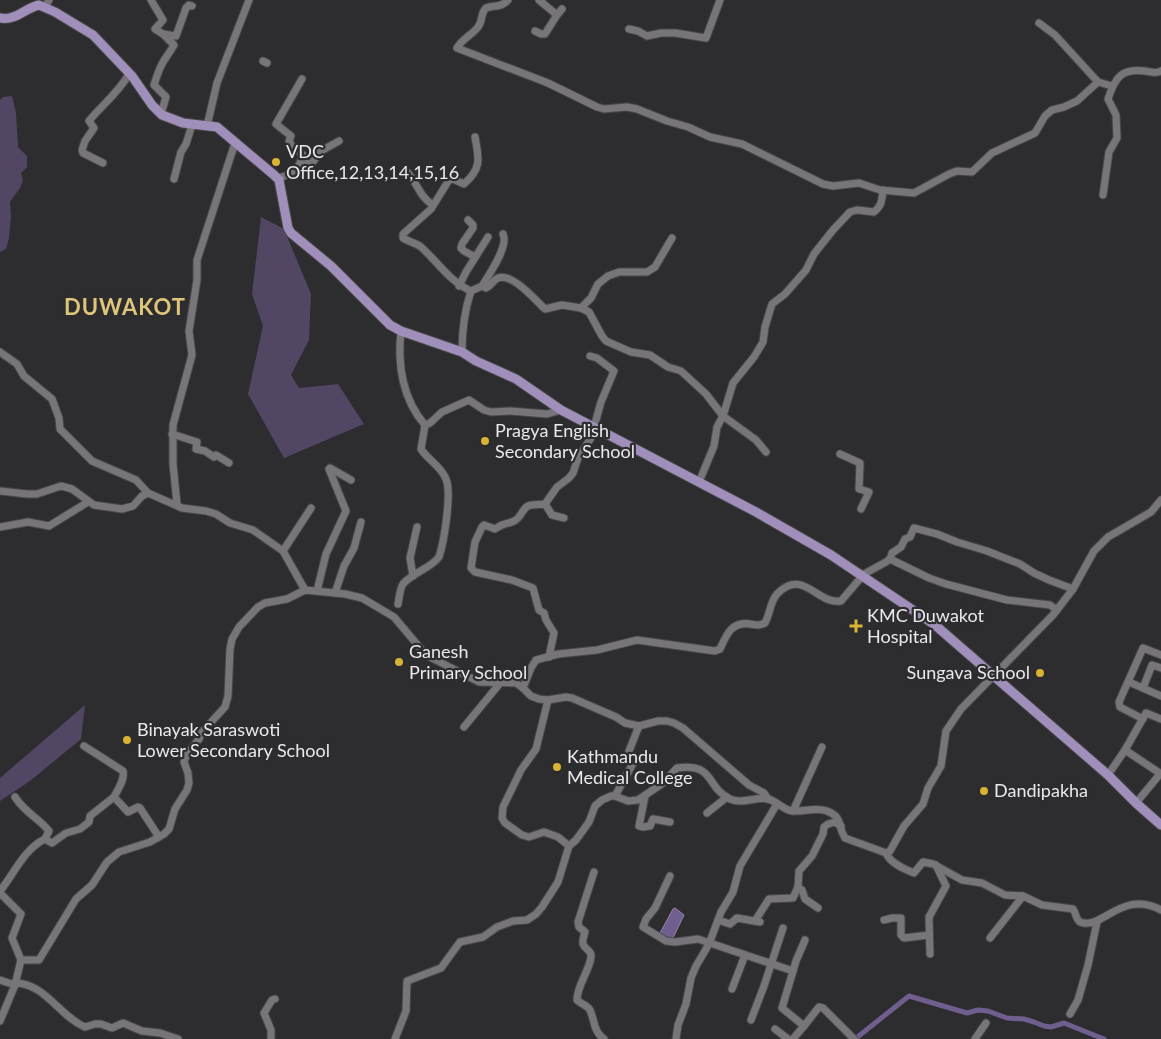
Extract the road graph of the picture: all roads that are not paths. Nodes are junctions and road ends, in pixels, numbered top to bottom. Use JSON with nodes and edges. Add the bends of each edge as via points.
{"nodes":[{"id":1,"x":151,"y":0,"type":"edge"},
{"id":2,"x":249,"y":0,"type":"edge"},
{"id":3,"x":508,"y":0,"type":"edge"},
{"id":4,"x":539,"y":0,"type":"edge"},
{"id":5,"x":720,"y":0,"type":"edge"},
{"id":6,"x":43,"y":3,"type":"edge"},
{"id":7,"x":192,"y":6,"type":"dead end"},
{"id":8,"x":0,"y":18,"type":"edge"},
{"id":9,"x":1039,"y":23,"type":"dead end"},
{"id":10,"x":629,"y":29,"type":"dead end"},
{"id":11,"x":535,"y":31,"type":"dead end"},
{"id":12,"x":163,"y":34,"type":"junction"},
{"id":13,"x":1161,"y":71,"type":"edge"},
{"id":14,"x":129,"y":74,"type":"junction"},
{"id":15,"x":302,"y":80,"type":"dead end"},
{"id":16,"x":1098,"y":82,"type":"junction"},
{"id":17,"x":1112,"y":86,"type":"junction"},
{"id":18,"x":161,"y":114,"type":"junction"},
{"id":19,"x":192,"y":125,"type":"junction"},
{"id":20,"x":207,"y":126,"type":"junction"},
{"id":21,"x":475,"y":137,"type":"dead end"},
{"id":22,"x":338,"y":141,"type":"dead end"},
{"id":23,"x":235,"y":143,"type":"junction"},
{"id":24,"x":302,"y":160,"type":"junction"},
{"id":25,"x":102,"y":163,"type":"dead end"},
{"id":26,"x":408,"y":173,"type":"dead end"},
{"id":27,"x":277,"y":178,"type":"junction"},
{"id":28,"x":174,"y":179,"type":"dead end"},
{"id":29,"x":883,"y":190,"type":"junction"},
{"id":30,"x":1103,"y":195,"type":"dead end"},
{"id":31,"x":433,"y":205,"type":"junction"},
{"id":32,"x":468,"y":220,"type":"dead end"},
{"id":33,"x":503,"y":234,"type":"dead end"},
{"id":34,"x":488,"y":237,"type":"dead end"},
{"id":35,"x":672,"y":238,"type":"dead end"},
{"id":36,"x":475,"y":257,"type":"junction"},
{"id":37,"x":459,"y":286,"type":"junction"},
{"id":38,"x":482,"y":286,"type":"junction"},
{"id":39,"x":471,"y":291,"type":"junction"},
{"id":40,"x":581,"y":308,"type":"junction"},
{"id":41,"x":401,"y":332,"type":"junction"},
{"id":42,"x":0,"y":352,"type":"edge"},
{"id":43,"x":462,"y":352,"type":"junction"},
{"id":44,"x":590,"y":356,"type":"dead end"},
{"id":45,"x":561,"y":410,"type":"junction"},
{"id":46,"x":723,"y":416,"type":"junction"},
{"id":47,"x":425,"y":425,"type":"junction"},
{"id":48,"x":594,"y":426,"type":"junction"},
{"id":49,"x":172,"y":434,"type":"junction"},
{"id":50,"x":766,"y":452,"type":"dead end"},
{"id":51,"x":840,"y":454,"type":"dead end"},
{"id":52,"x":229,"y":463,"type":"dead end"},
{"id":53,"x":351,"y":480,"type":"dead end"},
{"id":54,"x":698,"y":482,"type":"junction"},
{"id":55,"x":0,"y":491,"type":"edge"},
{"id":56,"x":148,"y":493,"type":"junction"},
{"id":57,"x":1161,"y":500,"type":"edge"},
{"id":58,"x":88,"y":502,"type":"junction"},
{"id":59,"x":177,"y":504,"type":"junction"},
{"id":60,"x":545,"y":504,"type":"junction"},
{"id":61,"x":311,"y":508,"type":"dead end"},
{"id":62,"x":861,"y":509,"type":"dead end"},
{"id":63,"x":564,"y":518,"type":"dead end"},
{"id":64,"x":361,"y":522,"type":"dead end"},
{"id":65,"x":0,"y":527,"type":"edge"},
{"id":66,"x":417,"y":527,"type":"dead end"},
{"id":67,"x":283,"y":551,"type":"junction"},
{"id":68,"x":890,"y":559,"type":"junction"},
{"id":69,"x":413,"y":576,"type":"junction"},
{"id":70,"x":862,"y":577,"type":"junction"},
{"id":71,"x":1073,"y":589,"type":"junction"},
{"id":72,"x":305,"y":590,"type":"junction"},
{"id":73,"x":317,"y":591,"type":"junction"},
{"id":74,"x":335,"y":593,"type":"junction"},
{"id":75,"x":398,"y":604,"type":"dead end"},
{"id":76,"x":1057,"y":610,"type":"junction"},
{"id":77,"x":1161,"y":655,"type":"edge"},
{"id":78,"x":549,"y":657,"type":"junction"},
{"id":79,"x":1161,"y":668,"type":"edge"},
{"id":80,"x":995,"y":675,"type":"junction"},
{"id":81,"x":501,"y":682,"type":"junction"},
{"id":82,"x":1129,"y":682,"type":"junction"},
{"id":83,"x":524,"y":688,"type":"junction"},
{"id":84,"x":1143,"y":688,"type":"junction"},
{"id":85,"x":1161,"y":696,"type":"edge"},
{"id":86,"x":548,"y":700,"type":"junction"},
{"id":87,"x":1143,"y":719,"type":"junction"},
{"id":88,"x":1161,"y":719,"type":"edge"},
{"id":89,"x":639,"y":726,"type":"junction"},
{"id":90,"x":464,"y":727,"type":"dead end"},
{"id":91,"x":84,"y":746,"type":"dead end"},
{"id":92,"x":822,"y":747,"type":"dead end"},
{"id":93,"x":1125,"y":750,"type":"junction"},
{"id":94,"x":1161,"y":774,"type":"edge"},
{"id":95,"x":1108,"y":775,"type":"junction"},
{"id":96,"x":114,"y":796,"type":"junction"},
{"id":97,"x":615,"y":796,"type":"junction"},
{"id":98,"x":645,"y":796,"type":"junction"},
{"id":99,"x":727,"y":797,"type":"junction"},
{"id":100,"x":15,"y":798,"type":"dead end"},
{"id":101,"x":768,"y":799,"type":"junction"},
{"id":102,"x":1136,"y":803,"type":"junction"},
{"id":103,"x":777,"y":804,"type":"junction"},
{"id":104,"x":793,"y":811,"type":"junction"},
{"id":105,"x":707,"y":813,"type":"dead end"},
{"id":106,"x":670,"y":822,"type":"dead end"},
{"id":107,"x":1161,"y":825,"type":"edge"},
{"id":108,"x":841,"y":826,"type":"junction"},
{"id":109,"x":159,"y":837,"type":"junction"},
{"id":110,"x":44,"y":839,"type":"junction"},
{"id":111,"x":568,"y":846,"type":"junction"},
{"id":112,"x":886,"y":853,"type":"junction"},
{"id":113,"x":936,"y":865,"type":"junction"},
{"id":114,"x":594,"y":872,"type":"dead end"},
{"id":115,"x":670,"y":876,"type":"dead end"},
{"id":116,"x":798,"y":887,"type":"junction"},
{"id":117,"x":0,"y":892,"type":"edge"},
{"id":118,"x":1023,"y":896,"type":"junction"},
{"id":119,"x":818,"y":908,"type":"dead end"},
{"id":120,"x":1161,"y":910,"type":"edge"},
{"id":121,"x":718,"y":920,"type":"junction"},
{"id":122,"x":884,"y":920,"type":"dead end"},
{"id":123,"x":1097,"y":922,"type":"junction"},
{"id":124,"x":783,"y":928,"type":"dead end"},
{"id":125,"x":929,"y":935,"type":"junction"},
{"id":126,"x":990,"y":938,"type":"dead end"},
{"id":127,"x":805,"y":940,"type":"dead end"},
{"id":128,"x":709,"y":944,"type":"junction"},
{"id":129,"x":930,"y":954,"type":"dead end"},
{"id":130,"x":745,"y":955,"type":"junction"},
{"id":131,"x":21,"y":960,"type":"junction"},
{"id":132,"x":771,"y":964,"type":"junction"},
{"id":133,"x":793,"y":970,"type":"junction"},
{"id":134,"x":0,"y":980,"type":"edge"},
{"id":135,"x":15,"y":984,"type":"junction"},
{"id":136,"x":732,"y":989,"type":"dead end"},
{"id":137,"x":275,"y":999,"type":"dead end"},
{"id":138,"x":1070,"y":1014,"type":"dead end"},
{"id":139,"x":751,"y":1020,"type":"dead end"},
{"id":140,"x":0,"y":1021,"type":"edge"},
{"id":141,"x":986,"y":1023,"type":"dead end"},
{"id":142,"x":804,"y":1026,"type":"junction"},
{"id":143,"x":775,"y":1028,"type":"dead end"},
{"id":144,"x":853,"y":1038,"type":"edge"},
{"id":145,"x":178,"y":1039,"type":"edge"},
{"id":146,"x":271,"y":1039,"type":"edge"},
{"id":147,"x":395,"y":1039,"type":"edge"},
{"id":148,"x":604,"y":1039,"type":"edge"},
{"id":149,"x":676,"y":1039,"type":"edge"},
{"id":150,"x":788,"y":1039,"type":"edge"},
{"id":151,"x":793,"y":1039,"type":"edge"},
{"id":152,"x":975,"y":1039,"type":"edge"}],
"edges":[{"from":1,"to":12,"type":"street","via":[[163,20],[155,29]]},
{"from":2,"to":20,"type":"street","via":[[217,84]]},
{"from":3,"to":29,"type":"street","via":[[500,6],[486,8],[479,26],[457,48],[548,83],[597,107],[637,108],[710,137],[742,144],[823,184],[859,183]]},
{"from":4,"to":11,"type":"street","via":[[559,12],[544,34]]},
{"from":5,"to":10,"type":"street","via":[[706,38],[675,33],[647,36]]},
{"from":6,"to":8,"type":"main road","via":[[15,17]]},
{"from":6,"to":14,"type":"main road","via":[[93,35]]},
{"from":7,"to":12,"type":"street","via":[[186,8],[176,36]]},
{"from":9,"to":16,"type":"street","via":[[1055,35]]},
{"from":12,"to":18,"type":"street","via":[[174,45],[154,86],[166,97]]},
{"from":13,"to":17,"type":"street","via":[[1132,70],[1122,74]]},
{"from":14,"to":18,"type":"main road"},
{"from":14,"to":25,"type":"street","via":[[120,89],[89,122],[94,128],[82,150]]},
{"from":15,"to":24,"type":"street","via":[[276,124],[291,136],[289,141],[303,155]]},
{"from":16,"to":17,"type":"street"},
{"from":16,"to":29,"type":"street","via":[[1077,101],[1052,110],[1035,133],[992,153],[972,172],[957,171],[914,193]]},
{"from":17,"to":30,"type":"street","via":[[1108,99],[1116,115],[1117,138],[1109,152]]},
{"from":18,"to":19,"type":"main road"},
{"from":19,"to":20,"type":"main road"},
{"from":19,"to":28,"type":"street"},
{"from":20,"to":23,"type":"main road","via":[[222,130]]},
{"from":21,"to":31,"type":"street","via":[[479,158],[474,175],[464,184],[449,180]]},
{"from":22,"to":24,"type":"street","via":[[321,151],[312,163]]},
{"from":23,"to":27,"type":"main road"},
{"from":23,"to":49,"type":"street","via":[[197,260],[189,331],[192,355]]},
{"from":24,"to":27,"type":"street","via":[[288,177]]},
{"from":26,"to":31,"type":"street","via":[[424,199]]},
{"from":27,"to":41,"type":"main road","via":[[291,233]]},
{"from":29,"to":46,"type":"street","via":[[878,210],[850,212],[818,248],[806,270],[772,304],[763,342],[733,383]]},
{"from":31,"to":37,"type":"street","via":[[403,234],[404,238],[421,248]]},
{"from":32,"to":36,"type":"street","via":[[473,228],[461,248]]},
{"from":33,"to":38,"type":"street","via":[[501,252]]},
{"from":34,"to":36,"type":"street"},
{"from":35,"to":40,"type":"street","via":[[655,267],[647,272],[618,272],[608,276]]},
{"from":36,"to":37,"type":"street"},
{"from":37,"to":39,"type":"street"},
{"from":38,"to":39,"type":"street"},
{"from":38,"to":40,"type":"street","via":[[491,286],[500,277],[517,282],[545,310],[562,305]]},
{"from":39,"to":43,"type":"street","via":[[463,324]]},
{"from":40,"to":46,"type":"street","via":[[589,312],[606,341],[631,352],[650,355],[681,371],[706,394]]},
{"from":41,"to":43,"type":"main road"},
{"from":41,"to":47,"type":"street","via":[[401,370],[405,389],[417,416]]},
{"from":42,"to":56,"type":"street","via":[[52,399],[60,430],[82,452],[92,461],[136,480]]},
{"from":43,"to":45,"type":"main road","via":[[516,379]]},
{"from":44,"to":48,"type":"street","via":[[614,370]]},
{"from":45,"to":47,"type":"street","via":[[547,414],[491,412],[469,400],[442,412]]},
{"from":45,"to":48,"type":"main road"},
{"from":46,"to":50,"type":"street","via":[[756,440]]},
{"from":46,"to":54,"type":"street"},
{"from":47,"to":69,"type":"street","via":[[421,448],[446,479],[447,514],[439,557]]},
{"from":48,"to":54,"type":"main road"},
{"from":48,"to":60,"type":"street","via":[[592,438],[578,458],[573,473]]},
{"from":49,"to":52,"type":"street","via":[[196,442],[196,449]]},
{"from":49,"to":59,"type":"street"},
{"from":51,"to":62,"type":"street","via":[[860,463],[860,489],[869,492]]},
{"from":53,"to":73,"type":"street","via":[[330,468],[346,511],[326,554]]},
{"from":54,"to":70,"type":"main road","via":[[814,545]]},
{"from":55,"to":58,"type":"street","via":[[36,494],[62,486],[72,489]]},
{"from":56,"to":58,"type":"street","via":[[127,509]]},
{"from":56,"to":59,"type":"street"},
{"from":57,"to":71,"type":"street","via":[[1151,512],[1108,537],[1094,551]]},
{"from":58,"to":65,"type":"street","via":[[49,526],[28,522]]},
{"from":59,"to":67,"type":"street","via":[[182,508],[206,510],[230,523],[253,530]]},
{"from":60,"to":63,"type":"street","via":[[552,515]]},
{"from":60,"to":78,"type":"street","via":[[529,506],[516,520],[502,523],[495,529],[482,527],[475,542],[471,568],[474,572],[533,588],[539,610],[544,613],[554,633]]},
{"from":61,"to":67,"type":"street"},
{"from":64,"to":74,"type":"street"},
{"from":66,"to":69,"type":"street","via":[[410,558]]},
{"from":67,"to":72,"type":"street"},
{"from":68,"to":70,"type":"street"},
{"from":68,"to":71,"type":"street","via":[[916,528],[987,551]]},
{"from":68,"to":76,"type":"street","via":[[946,584]]},
{"from":69,"to":75,"type":"street","via":[[403,584]]},
{"from":70,"to":78,"type":"street","via":[[837,602],[800,584],[786,588],[777,594],[765,623],[737,625],[730,629],[720,649],[715,651],[637,640]]},
{"from":70,"to":80,"type":"main road","via":[[936,625]]},
{"from":71,"to":76,"type":"street"},
{"from":72,"to":73,"type":"street"},
{"from":72,"to":109,"type":"street","via":[[287,599],[265,603],[239,627],[230,649],[225,707],[186,756],[187,790],[175,809],[169,829]]},
{"from":73,"to":74,"type":"street"},
{"from":74,"to":81,"type":"street","via":[[362,598],[394,617],[426,655],[479,682]]},
{"from":76,"to":80,"type":"street"},
{"from":77,"to":82,"type":"street","via":[[1143,648]]},
{"from":78,"to":83,"type":"street","via":[[533,663]]},
{"from":79,"to":84,"type":"street","via":[[1152,665]]},
{"from":80,"to":95,"type":"main road"},
{"from":80,"to":112,"type":"street","via":[[950,724],[941,766],[923,804]]},
{"from":81,"to":83,"type":"street","via":[[516,683]]},
{"from":81,"to":90,"type":"street"},
{"from":82,"to":84,"type":"street"},
{"from":82,"to":87,"type":"street","via":[[1119,706]]},
{"from":83,"to":86,"type":"street","via":[[531,696]]},
{"from":84,"to":85,"type":"street"},
{"from":86,"to":89,"type":"street","via":[[572,698],[624,723]]},
{"from":86,"to":111,"type":"street","via":[[536,749],[521,770],[503,807],[502,818],[522,835],[529,837],[548,833],[565,841]]},
{"from":87,"to":88,"type":"street","via":[[1146,713]]},
{"from":87,"to":93,"type":"street"},
{"from":89,"to":97,"type":"street","via":[[629,750],[630,755],[636,758]]},
{"from":89,"to":101,"type":"street","via":[[658,720],[683,728]]},
{"from":91,"to":96,"type":"street","via":[[123,771]]},
{"from":92,"to":104,"type":"street"},
{"from":93,"to":94,"type":"street"},
{"from":93,"to":95,"type":"street"},
{"from":94,"to":102,"type":"street"},
{"from":95,"to":102,"type":"main road"},
{"from":96,"to":109,"type":"street","via":[[128,812],[140,808]]},
{"from":96,"to":110,"type":"street","via":[[80,829],[66,833],[52,843]]},
{"from":97,"to":98,"type":"street","via":[[632,802]]},
{"from":97,"to":111,"type":"street","via":[[594,806],[589,822]]},
{"from":98,"to":99,"type":"street","via":[[680,768],[704,772]]},
{"from":98,"to":106,"type":"street","via":[[639,826],[650,826],[653,820]]},
{"from":99,"to":101,"type":"street","via":[[742,801]]},
{"from":99,"to":105,"type":"street"},
{"from":100,"to":110,"type":"street","via":[[49,831]]},
{"from":101,"to":103,"type":"street"},
{"from":102,"to":107,"type":"main road"},
{"from":103,"to":104,"type":"street"},
{"from":103,"to":121,"type":"street","via":[[740,866],[734,892]]},
{"from":104,"to":108,"type":"street","via":[[826,811],[838,818]]},
{"from":108,"to":112,"type":"street","via":[[845,838]]},
{"from":108,"to":116,"type":"street","via":[[835,822],[824,828],[812,856],[799,871]]},
{"from":109,"to":131,"type":"street","via":[[119,852],[107,862],[92,885],[76,899],[39,960]]},
{"from":110,"to":117,"type":"street","via":[[27,853]]},
{"from":111,"to":147,"type":"street","via":[[558,882],[536,914],[526,920],[496,927],[483,937],[460,942],[441,968],[407,981],[406,1011]]},
{"from":112,"to":113,"type":"street","via":[[896,864],[914,873],[923,862]]},
{"from":113,"to":118,"type":"street","via":[[962,880],[982,883],[1000,894]]},
{"from":113,"to":125,"type":"street","via":[[946,886],[929,917]]},
{"from":114,"to":148,"type":"street","via":[[578,922],[584,932],[584,947],[591,957],[577,1000],[588,1008],[598,1034]]},
{"from":115,"to":128,"type":"street","via":[[643,927],[671,942],[698,940]]},
{"from":116,"to":119,"type":"street","via":[[805,899]]},
{"from":116,"to":121,"type":"street","via":[[793,898],[769,899],[758,922],[737,918],[730,924]]},
{"from":117,"to":131,"type":"street","via":[[21,914],[12,938]]},
{"from":118,"to":123,"type":"street","via":[[1042,905],[1073,909],[1078,922]]},
{"from":118,"to":126,"type":"street"},
{"from":120,"to":123,"type":"street","via":[[1138,904],[1115,910]]},
{"from":121,"to":128,"type":"street"},
{"from":122,"to":125,"type":"street","via":[[901,918],[901,935],[904,938]]},
{"from":123,"to":138,"type":"street","via":[[1078,1000]]},
{"from":124,"to":132,"type":"street"},
{"from":125,"to":129,"type":"street"},
{"from":127,"to":133,"type":"street"},
{"from":128,"to":130,"type":"street"},
{"from":128,"to":149,"type":"street","via":[[692,978]]},
{"from":130,"to":132,"type":"street"},
{"from":130,"to":136,"type":"street"},
{"from":131,"to":135,"type":"street"},
{"from":132,"to":133,"type":"street"},
{"from":132,"to":139,"type":"street"},
{"from":133,"to":142,"type":"street","via":[[782,1008]]},
{"from":134,"to":135,"type":"street"},
{"from":135,"to":140,"type":"street"},
{"from":135,"to":145,"type":"street","via":[[30,985],[86,1027],[100,1024],[112,1028],[122,1023]]},
{"from":137,"to":146,"type":"street","via":[[264,1012]]},
{"from":141,"to":152,"type":"street"},
{"from":142,"to":144,"type":"street","via":[[819,1007]]},
{"from":142,"to":151,"type":"street"},
{"from":143,"to":150,"type":"street"}]}
